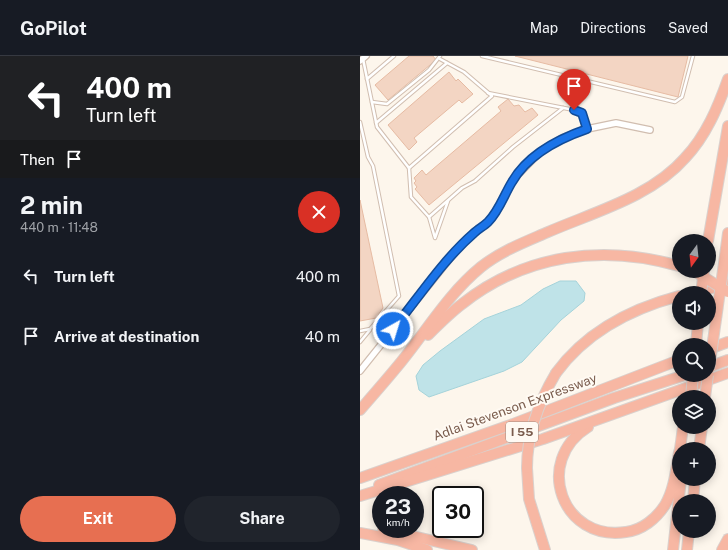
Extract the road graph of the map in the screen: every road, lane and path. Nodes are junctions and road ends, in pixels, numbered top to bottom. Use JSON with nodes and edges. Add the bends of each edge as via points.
{"nodes":[{"id":1,"x":394,"y":56,"type":"edge"},
{"id":2,"x":482,"y":56,"type":"edge"},
{"id":3,"x":693,"y":56,"type":"edge"},
{"id":4,"x":440,"y":57,"type":"edge"},
{"id":5,"x":363,"y":58,"type":"edge"},
{"id":6,"x":447,"y":63,"type":"junction"},
{"id":7,"x":367,"y":79,"type":"junction"},
{"id":8,"x":728,"y":79,"type":"edge"},
{"id":9,"x":488,"y":93,"type":"junction"},
{"id":10,"x":372,"y":102,"type":"junction"},
{"id":11,"x":563,"y":108,"type":"junction"},
{"id":12,"x":360,"y":122,"type":"edge"},
{"id":13,"x":376,"y":123,"type":"junction"},
{"id":14,"x":728,"y":126,"type":"edge"},
{"id":15,"x":587,"y":129,"type":"junction"},
{"id":16,"x":650,"y":130,"type":"dead end"},
{"id":17,"x":409,"y":168,"type":"junction"},
{"id":18,"x":448,"y":200,"type":"junction"},
{"id":19,"x":429,"y":217,"type":"junction"},
{"id":20,"x":728,"y":233,"type":"edge"},
{"id":21,"x":709,"y":234,"type":"edge"},
{"id":22,"x":672,"y":264,"type":"edge"},
{"id":23,"x":705,"y":278,"type":"edge"},
{"id":24,"x":728,"y":284,"type":"edge"},
{"id":25,"x":716,"y":287,"type":"edge"},
{"id":26,"x":728,"y":292,"type":"edge"},
{"id":27,"x":672,"y":299,"type":"edge"},
{"id":28,"x":370,"y":329,"type":"junction"},
{"id":29,"x":360,"y":331,"type":"edge"},
{"id":30,"x":713,"y":338,"type":"edge"},
{"id":31,"x":360,"y":342,"type":"edge"},
{"id":32,"x":728,"y":342,"type":"edge"},
{"id":33,"x":716,"y":346,"type":"edge"},
{"id":34,"x":728,"y":360,"type":"edge"},
{"id":35,"x":401,"y":362,"type":"junction"},
{"id":36,"x":672,"y":363,"type":"edge"},
{"id":37,"x":716,"y":365,"type":"edge"},
{"id":38,"x":360,"y":371,"type":"edge"},
{"id":39,"x":728,"y":373,"type":"edge"},
{"id":40,"x":672,"y":379,"type":"edge"},
{"id":41,"x":657,"y":398,"type":"junction"},
{"id":42,"x":360,"y":410,"type":"edge"},
{"id":43,"x":360,"y":478,"type":"edge"},
{"id":44,"x":672,"y":483,"type":"edge"},
{"id":45,"x":680,"y":486,"type":"edge"},
{"id":46,"x":360,"y":492,"type":"edge"},
{"id":47,"x":360,"y":496,"type":"edge"},
{"id":48,"x":360,"y":527,"type":"edge"},
{"id":49,"x":372,"y":528,"type":"edge"},
{"id":50,"x":360,"y":533,"type":"edge"},
{"id":51,"x":421,"y":538,"type":"edge"},
{"id":52,"x":688,"y":538,"type":"edge"},
{"id":53,"x":728,"y":539,"type":"edge"},
{"id":54,"x":427,"y":550,"type":"edge"},
{"id":55,"x":472,"y":550,"type":"edge"},
{"id":56,"x":545,"y":550,"type":"edge"},
{"id":57,"x":673,"y":550,"type":"edge"},
{"id":58,"x":687,"y":550,"type":"edge"},
{"id":59,"x":722,"y":550,"type":"edge"}],
"edges":[{"from":1,"to":7,"type":"lane"},
{"from":2,"to":3,"type":"lane","via":[[675,102],[682,97]]},
{"from":4,"to":6,"type":"lane"},
{"from":4,"to":10,"type":"lane","via":[[387,104]]},
{"from":5,"to":7,"type":"lane"},
{"from":6,"to":9,"type":"lane","via":[[464,72]]},
{"from":6,"to":13,"type":"lane"},
{"from":7,"to":10,"type":"lane"},
{"from":8,"to":35,"type":"highway","via":[[720,102],[706,128],[697,143],[674,169],[638,194],[510,248],[491,260],[463,284]]},
{"from":9,"to":11,"type":"lane"},
{"from":9,"to":17,"type":"lane","via":[[492,96]]},
{"from":10,"to":13,"type":"lane"},
{"from":11,"to":15,"type":"lane","via":[[582,113]]},
{"from":11,"to":18,"type":"lane","via":[[475,181]]},
{"from":12,"to":28,"type":"lane","via":[[368,158],[373,166],[399,296]]},
{"from":13,"to":17,"type":"lane"},
{"from":14,"to":21,"type":"highway"},
{"from":15,"to":16,"type":"street","via":[[616,123]]},
{"from":15,"to":38,"type":"street","via":[[564,136],[542,150],[523,168],[512,181],[489,222],[474,232],[456,251]]},
{"from":17,"to":19,"type":"lane","via":[[411,197]]},
{"from":18,"to":19,"type":"lane"},
{"from":18,"to":19,"type":"lane","via":[[435,238]]},
{"from":20,"to":30,"type":"highway","bridge":true},
{"from":22,"to":35,"type":"highway","via":[[658,260],[597,254],[565,257],[538,264],[494,283],[461,304]]},
{"from":23,"to":26,"type":"highway","bridge":true},
{"from":24,"to":25,"type":"highway"},
{"from":27,"to":56,"type":"highway","bridge":true,"via":[[623,317],[601,329],[570,355],[556,373],[540,402],[529,441],[527,468],[529,499]]},
{"from":28,"to":29,"type":"lane"},
{"from":28,"to":31,"type":"lane"},
{"from":32,"to":33,"type":"highway"},
{"from":34,"to":37,"type":"highway"},
{"from":35,"to":42,"type":"highway"},
{"from":36,"to":43,"type":"highway","name":"Adlai Stevenson Expressway","number":"I 55","via":[[513,424]]},
{"from":39,"to":41,"type":"highway"},
{"from":40,"to":46,"type":"highway","name":"Adlai Stevenson Expressway","number":"I 55","via":[[614,398]]},
{"from":41,"to":44,"type":"highway","via":[[589,427],[571,441],[560,466],[559,482],[562,497],[573,514],[592,529],[615,534],[636,530],[650,522],[665,504]]},
{"from":41,"to":47,"type":"highway","via":[[543,439]]},
{"from":45,"to":57,"type":"highway"},
{"from":48,"to":49,"type":"highway"},
{"from":50,"to":54,"type":"highway","via":[[398,540]]},
{"from":51,"to":55,"type":"highway"},
{"from":52,"to":58,"type":"highway"},
{"from":53,"to":59,"type":"highway"}]}
